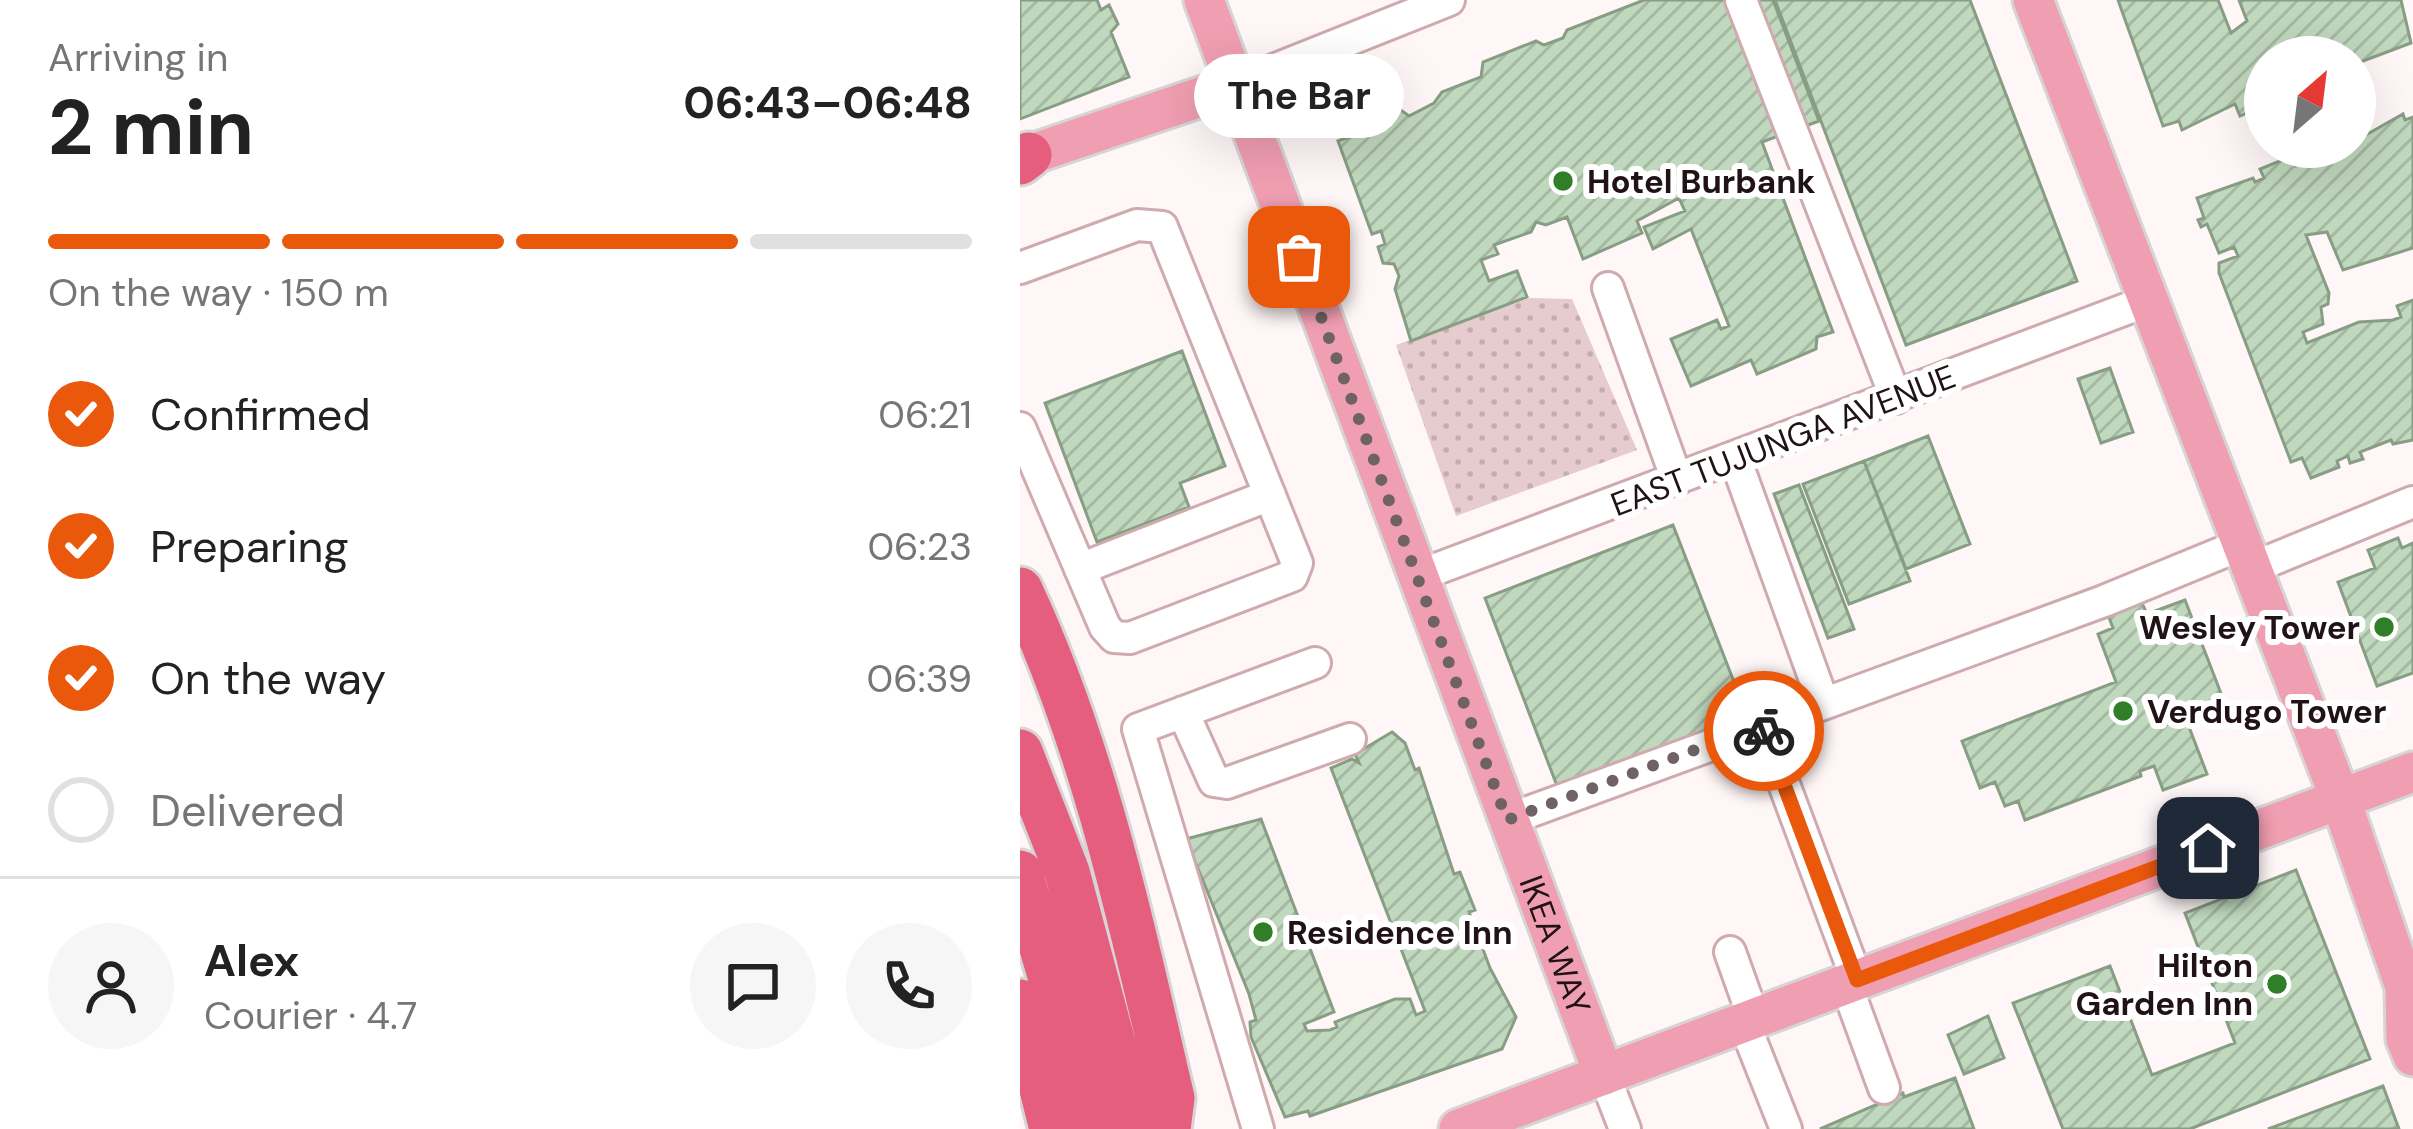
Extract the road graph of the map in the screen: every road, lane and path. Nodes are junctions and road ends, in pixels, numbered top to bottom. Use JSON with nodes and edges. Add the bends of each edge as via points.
{"nodes":[{"id":1,"x":1204,"y":0,"type":"edge"},
{"id":2,"x":1449,"y":0,"type":"edge"},
{"id":3,"x":1741,"y":0,"type":"edge"},
{"id":4,"x":2033,"y":0,"type":"edge"},
{"id":5,"x":1236,"y":85,"type":"junction"},
{"id":6,"x":1023,"y":158,"type":"edge"},
{"id":7,"x":1020,"y":268,"type":"edge"},
{"id":8,"x":1608,"y":288,"type":"dead end"},
{"id":9,"x":2150,"y":300,"type":"junction"},
{"id":10,"x":1896,"y":398,"type":"junction"},
{"id":11,"x":1020,"y":428,"type":"edge"},
{"id":12,"x":1735,"y":458,"type":"junction"},
{"id":13,"x":1677,"y":480,"type":"junction"},
{"id":14,"x":1270,"y":496,"type":"junction"},
{"id":15,"x":2413,"y":502,"type":"edge"},
{"id":16,"x":2248,"y":556,"type":"junction"},
{"id":17,"x":1080,"y":569,"type":"junction"},
{"id":18,"x":1415,"y":577,"type":"junction"},
{"id":19,"x":1020,"y":590,"type":"edge"},
{"id":20,"x":1315,"y":663,"type":"dead end"},
{"id":21,"x":1823,"y":702,"type":"junction"},
{"id":22,"x":1183,"y":712,"type":"junction"},
{"id":23,"x":1762,"y":725,"type":"junction"},
{"id":24,"x":1350,"y":740,"type":"dead end"},
{"id":25,"x":1020,"y":752,"type":"edge"},
{"id":26,"x":2413,"y":772,"type":"edge"},
{"id":27,"x":2340,"y":798,"type":"junction"},
{"id":28,"x":1507,"y":820,"type":"junction"},
{"id":29,"x":1020,"y":873,"type":"edge"},
{"id":30,"x":1730,"y":952,"type":"dead end"},
{"id":31,"x":1852,"y":982,"type":"junction"},
{"id":32,"x":2409,"y":991,"type":"edge"},
{"id":33,"x":1020,"y":1002,"type":"edge"},
{"id":34,"x":1749,"y":1021,"type":"junction"},
{"id":35,"x":2413,"y":1056,"type":"edge"},
{"id":36,"x":1604,"y":1075,"type":"junction"},
{"id":37,"x":1884,"y":1088,"type":"dead end"},
{"id":38,"x":1052,"y":1129,"type":"edge"},
{"id":39,"x":1095,"y":1129,"type":"edge"},
{"id":40,"x":1136,"y":1129,"type":"edge"},
{"id":41,"x":1168,"y":1129,"type":"edge"},
{"id":42,"x":1258,"y":1129,"type":"edge"},
{"id":43,"x":1460,"y":1129,"type":"edge"},
{"id":44,"x":1625,"y":1129,"type":"edge"},
{"id":45,"x":1786,"y":1129,"type":"edge"}],
"edges":[{"from":1,"to":5,"type":"main road","name":"IKEA WAY"},
{"from":2,"to":5,"type":"street"},
{"from":3,"to":10,"type":"street"},
{"from":4,"to":9,"type":"main road"},
{"from":5,"to":6,"type":"main road"},
{"from":5,"to":18,"type":"main road","name":"IKEA WAY"},
{"from":7,"to":14,"type":"street","via":[[1138,225],[1162,227]]},
{"from":8,"to":13,"type":"street"},
{"from":9,"to":10,"type":"street","name":"EAST TUJUNGA AVENUE"},
{"from":9,"to":16,"type":"main road"},
{"from":10,"to":12,"type":"street","name":"EAST TUJUNGA AVENUE"},
{"from":11,"to":17,"type":"street"},
{"from":12,"to":13,"type":"street","name":"EAST TUJUNGA AVENUE"},
{"from":12,"to":21,"type":"street"},
{"from":13,"to":18,"type":"street","name":"EAST TUJUNGA AVENUE"},
{"from":14,"to":17,"type":"street"},
{"from":14,"to":17,"type":"street","via":[[1297,563],[1286,580],[1123,638],[1105,627]]},
{"from":15,"to":16,"type":"street"},
{"from":16,"to":21,"type":"street"},
{"from":16,"to":27,"type":"main road"},
{"from":18,"to":28,"type":"main road","name":"IKEA WAY"},
{"from":19,"to":41,"type":"highway","via":[[1118,865],[1172,1098]]},
{"from":20,"to":22,"type":"street"},
{"from":21,"to":23,"type":"street"},
{"from":22,"to":24,"type":"street","via":[[1214,781]]},
{"from":22,"to":42,"type":"street","via":[[1138,729]]},
{"from":23,"to":28,"type":"street"},
{"from":23,"to":31,"type":"street"},
{"from":25,"to":40,"type":"highway","via":[[1067,872]]},
{"from":26,"to":27,"type":"main road"},
{"from":27,"to":31,"type":"main road"},
{"from":27,"to":32,"type":"main road"},
{"from":28,"to":36,"type":"main road","name":"IKEA WAY"},
{"from":29,"to":39,"type":"highway"},
{"from":30,"to":34,"type":"street"},
{"from":31,"to":34,"type":"main road"},
{"from":31,"to":37,"type":"street"},
{"from":32,"to":35,"type":"main road"},
{"from":33,"to":38,"type":"highway"},
{"from":34,"to":36,"type":"main road"},
{"from":34,"to":45,"type":"street"},
{"from":36,"to":43,"type":"main road"},
{"from":36,"to":44,"type":"street","name":"IKEA WAY"}]}
